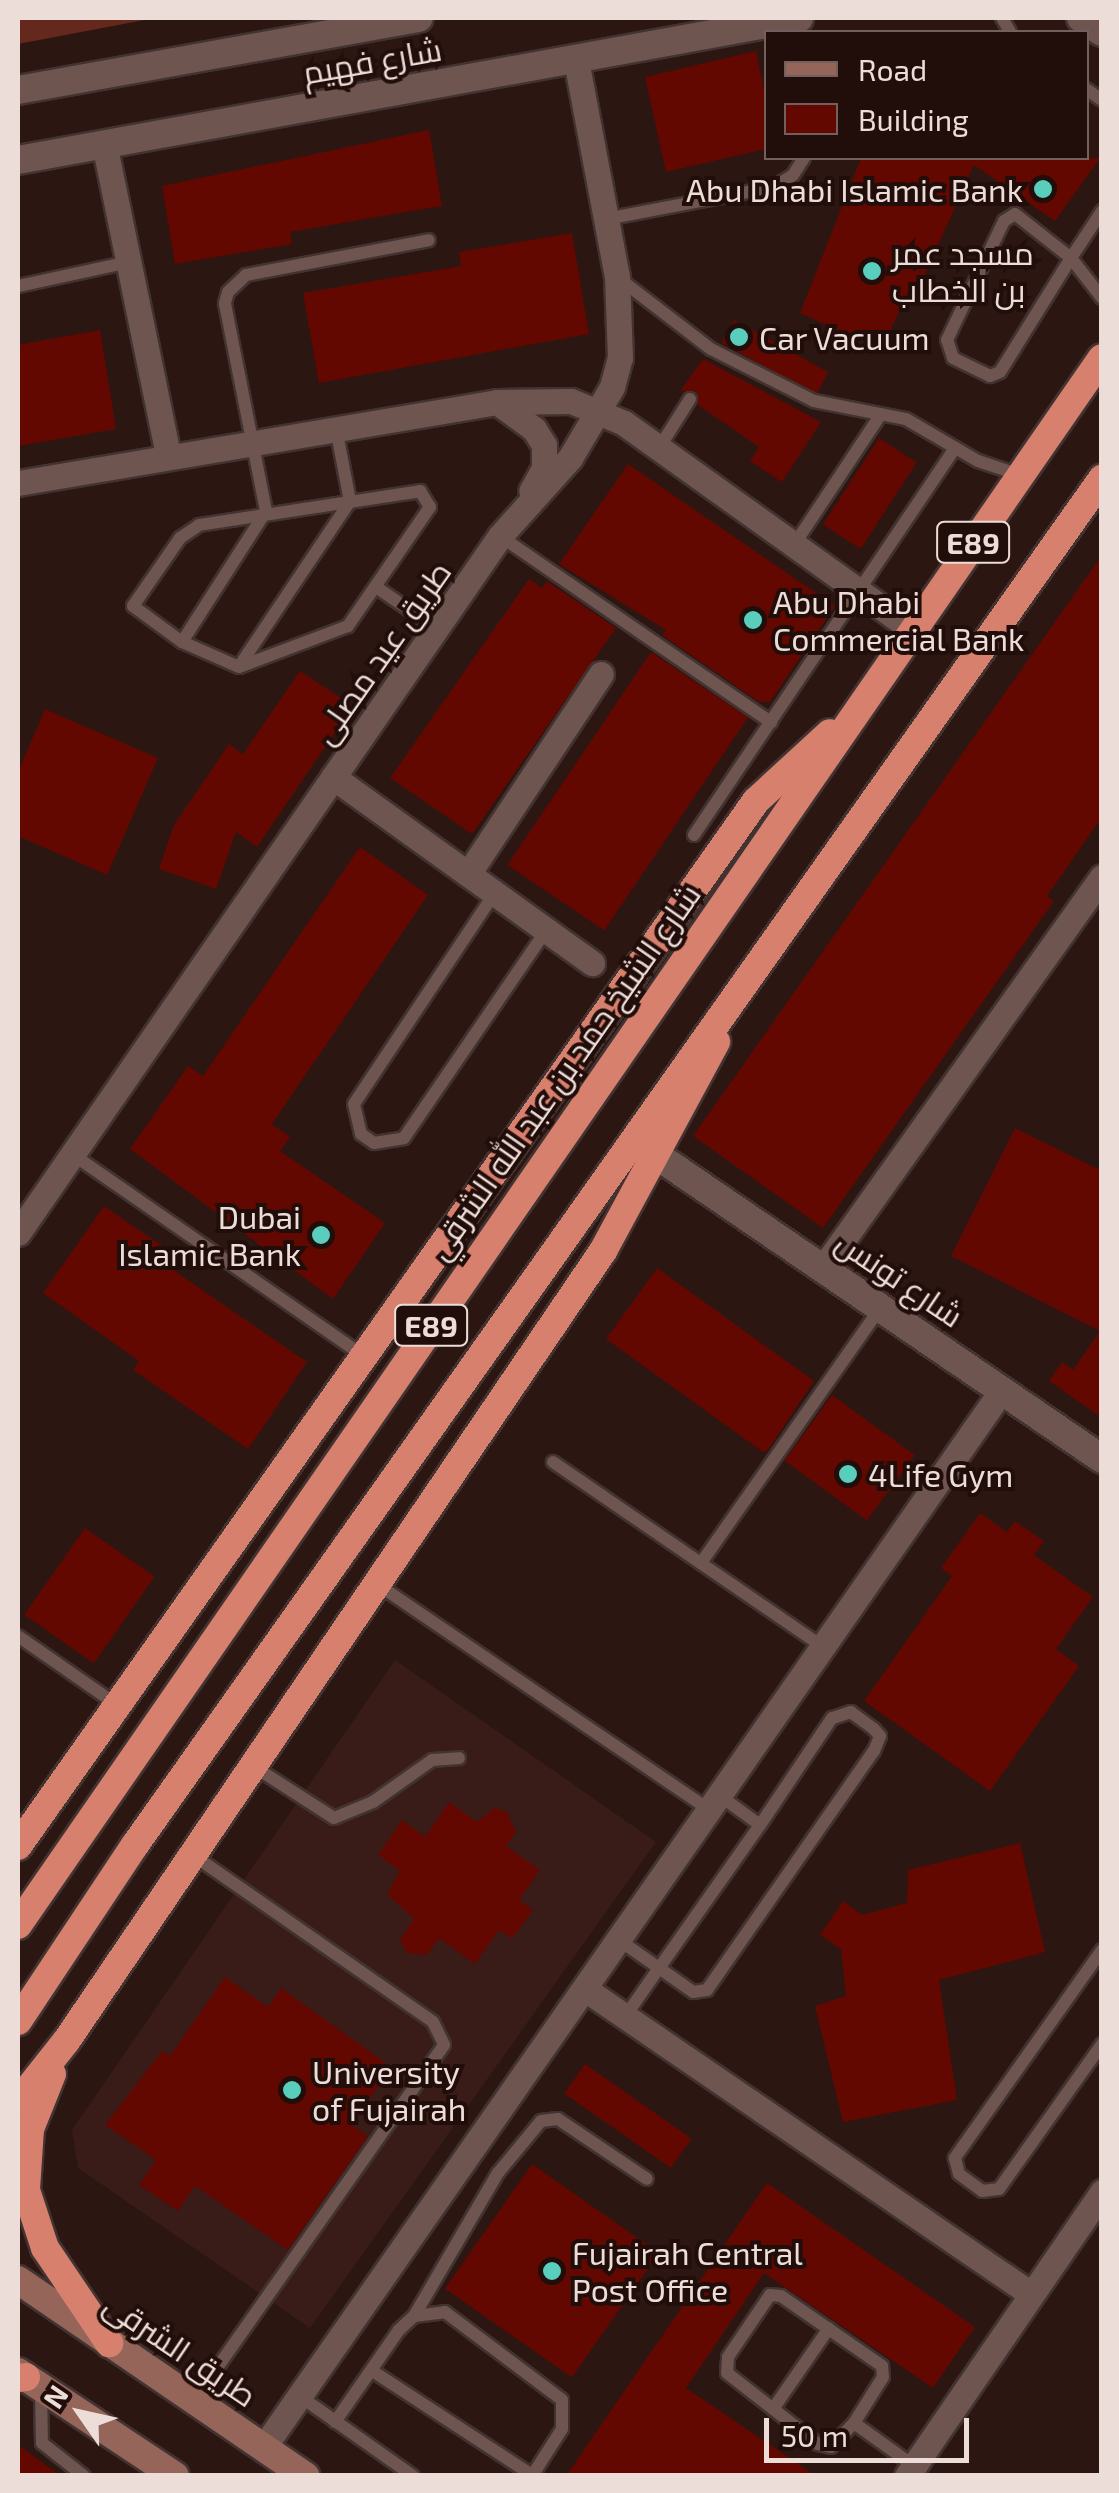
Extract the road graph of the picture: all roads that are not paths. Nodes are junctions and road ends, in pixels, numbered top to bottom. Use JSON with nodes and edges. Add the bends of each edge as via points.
{"nodes":[{"id":1,"x":419,"y":18,"type":"edge"},
{"id":2,"x":1080,"y":18,"type":"edge"},
{"id":3,"x":788,"y":24,"type":"edge"},
{"id":4,"x":1102,"y":32,"type":"edge"},
{"id":5,"x":576,"y":59,"type":"junction"},
{"id":6,"x":18,"y":90,"type":"edge"},
{"id":7,"x":104,"y":143,"type":"junction"},
{"id":8,"x":18,"y":160,"type":"edge"},
{"id":9,"x":803,"y":160,"type":"edge"},
{"id":10,"x":1102,"y":211,"type":"edge"},
{"id":11,"x":606,"y":219,"type":"junction"},
{"id":12,"x":429,"y":240,"type":"dead end"},
{"id":13,"x":1072,"y":258,"type":"junction"},
{"id":14,"x":129,"y":262,"type":"junction"},
{"id":15,"x":617,"y":278,"type":"junction"},
{"id":16,"x":18,"y":286,"type":"edge"},
{"id":17,"x":1102,"y":298,"type":"edge"},
{"id":18,"x":1102,"y":358,"type":"edge"},
{"id":19,"x":690,"y":399,"type":"dead end"},
{"id":20,"x":497,"y":402,"type":"junction"},
{"id":21,"x":601,"y":410,"type":"junction"},
{"id":22,"x":881,"y":414,"type":"junction"},
{"id":23,"x":336,"y":428,"type":"junction"},
{"id":24,"x":253,"y":442,"type":"junction"},
{"id":25,"x":659,"y":448,"type":"junction"},
{"id":26,"x":955,"y":448,"type":"junction"},
{"id":27,"x":168,"y":456,"type":"junction"},
{"id":28,"x":1020,"y":475,"type":"junction"},
{"id":29,"x":1102,"y":479,"type":"edge"},
{"id":30,"x":18,"y":483,"type":"edge"},
{"id":31,"x":350,"y":501,"type":"junction"},
{"id":32,"x":520,"y":509,"type":"junction"},
{"id":33,"x":266,"y":511,"type":"junction"},
{"id":34,"x":500,"y":536,"type":"junction"},
{"id":35,"x":794,"y":545,"type":"junction"},
{"id":36,"x":379,"y":589,"type":"junction"},
{"id":37,"x":856,"y":589,"type":"junction"},
{"id":38,"x":436,"y":629,"type":"junction"},
{"id":39,"x":912,"y":629,"type":"junction"},
{"id":40,"x":182,"y":642,"type":"junction"},
{"id":41,"x":239,"y":667,"type":"junction"},
{"id":42,"x":601,"y":674,"type":"dead end"},
{"id":43,"x":770,"y":722,"type":"junction"},
{"id":44,"x":845,"y":725,"type":"junction"},
{"id":45,"x":333,"y":778,"type":"junction"},
{"id":46,"x":694,"y":835,"type":"dead end"},
{"id":47,"x":468,"y":874,"type":"junction"},
{"id":48,"x":1102,"y":877,"type":"edge"},
{"id":49,"x":494,"y":894,"type":"junction"},
{"id":50,"x":546,"y":931,"type":"junction"},
{"id":51,"x":592,"y":963,"type":"dead end"},
{"id":52,"x":749,"y":972,"type":"junction"},
{"id":53,"x":72,"y":1153,"type":"junction"},
{"id":54,"x":659,"y":1157,"type":"junction"},
{"id":55,"x":18,"y":1232,"type":"edge"},
{"id":56,"x":823,"y":1268,"type":"junction"},
{"id":57,"x":881,"y":1307,"type":"junction"},
{"id":58,"x":362,"y":1355,"type":"junction"},
{"id":59,"x":1002,"y":1390,"type":"junction"},
{"id":60,"x":1102,"y":1459,"type":"edge"},
{"id":61,"x":554,"y":1462,"type":"dead end"},
{"id":62,"x":701,"y":1562,"type":"junction"},
{"id":63,"x":377,"y":1584,"type":"junction"},
{"id":64,"x":18,"y":1636,"type":"edge"},
{"id":65,"x":824,"y":1647,"type":"junction"},
{"id":66,"x":116,"y":1704,"type":"junction"},
{"id":67,"x":459,"y":1758,"type":"dead end"},
{"id":68,"x":253,"y":1766,"type":"junction"},
{"id":69,"x":715,"y":1803,"type":"junction"},
{"id":70,"x":760,"y":1825,"type":"junction"},
{"id":71,"x":18,"y":1846,"type":"edge"},
{"id":72,"x":193,"y":1855,"type":"junction"},
{"id":73,"x":18,"y":1925,"type":"edge"},
{"id":74,"x":619,"y":1940,"type":"junction"},
{"id":75,"x":1102,"y":1950,"type":"edge"},
{"id":76,"x":660,"y":1968,"type":"junction"},
{"id":77,"x":585,"y":1990,"type":"junction"},
{"id":78,"x":625,"y":2017,"type":"junction"},
{"id":79,"x":18,"y":2021,"type":"edge"},
{"id":80,"x":67,"y":2040,"type":"junction"},
{"id":81,"x":1102,"y":2044,"type":"edge"},
{"id":82,"x":18,"y":2102,"type":"edge"},
{"id":83,"x":647,"y":2179,"type":"dead end"},
{"id":84,"x":1102,"y":2192,"type":"edge"},
{"id":85,"x":18,"y":2280,"type":"edge"},
{"id":86,"x":1031,"y":2294,"type":"junction"},
{"id":87,"x":414,"y":2316,"type":"junction"},
{"id":88,"x":829,"y":2328,"type":"junction"},
{"id":89,"x":109,"y":2343,"type":"junction"},
{"id":90,"x":374,"y":2372,"type":"junction"},
{"id":91,"x":26,"y":2379,"type":"edge"},
{"id":92,"x":300,"y":2397,"type":"junction"},
{"id":93,"x":194,"y":2401,"type":"junction"},
{"id":94,"x":773,"y":2409,"type":"junction"},
{"id":95,"x":335,"y":2422,"type":"junction"},
{"id":96,"x":854,"y":2422,"type":"junction"},
{"id":97,"x":263,"y":2448,"type":"junction"},
{"id":98,"x":911,"y":2470,"type":"edge"},
{"id":99,"x":532,"y":2475,"type":"edge"},
{"id":100,"x":84,"y":2476,"type":"edge"},
{"id":101,"x":175,"y":2476,"type":"edge"},
{"id":102,"x":306,"y":2476,"type":"edge"},
{"id":103,"x":413,"y":2476,"type":"edge"}],
"edges":[{"from":1,"to":6,"type":"street","name":"شارع فهيم"},
{"from":2,"to":4,"type":"street"},
{"from":3,"to":5,"type":"street","name":"شارع فهيم"},
{"from":5,"to":7,"type":"street","name":"شارع فهيم"},
{"from":5,"to":11,"type":"street","name":"طريق عيد مصلى"},
{"from":7,"to":8,"type":"street","name":"شارع فهيم"},
{"from":7,"to":14,"type":"street"},
{"from":9,"to":11,"type":"lane","via":[[794,176],[774,186]]},
{"from":10,"to":13,"type":"lane"},
{"from":11,"to":15,"type":"street","name":"طريق عيد مصلى"},
{"from":12,"to":24,"type":"lane","via":[[246,275],[236,283],[225,303]]},
{"from":13,"to":13,"type":"lane","via":[[1020,215],[1006,217],[947,340],[948,354],[984,374],[1000,372]]},
{"from":13,"to":17,"type":"lane"},
{"from":14,"to":16,"type":"lane"},
{"from":14,"to":27,"type":"street"},
{"from":15,"to":21,"type":"street","name":"طريق عيد مصلى","via":[[620,358]]},
{"from":15,"to":22,"type":"lane","via":[[716,360],[824,405]]},
{"from":18,"to":28,"type":"highway","name":"شارع الشيخ حمد بن عبد الله الشرقي","number":"E89"},
{"from":19,"to":25,"type":"lane"},
{"from":20,"to":21,"type":"street","via":[[550,399]]},
{"from":20,"to":23,"type":"street"},
{"from":20,"to":32,"type":"street","via":[[534,428],[544,445],[544,468]]},
{"from":21,"to":25,"type":"street"},
{"from":21,"to":32,"type":"street","name":"طريق عيد مصلى","via":[[555,477]]},
{"from":22,"to":26,"type":"lane","via":[[906,418]]},
{"from":22,"to":35,"type":"lane"},
{"from":23,"to":24,"type":"street"},
{"from":23,"to":31,"type":"lane"},
{"from":24,"to":27,"type":"street"},
{"from":24,"to":33,"type":"lane"},
{"from":25,"to":35,"type":"street"},
{"from":26,"to":28,"type":"lane"},
{"from":26,"to":37,"type":"lane"},
{"from":27,"to":30,"type":"street"},
{"from":28,"to":39,"type":"highway","name":"شارع الشيخ حمد بن عبد الله الشرقي","number":"E89"},
{"from":29,"to":52,"type":"highway","number":"E89"},
{"from":31,"to":33,"type":"lane"},
{"from":31,"to":36,"type":"lane","via":[[420,490],[431,501]]},
{"from":31,"to":41,"type":"lane"},
{"from":32,"to":34,"type":"street","name":"طريق عيد مصلى"},
{"from":33,"to":40,"type":"lane"},
{"from":33,"to":40,"type":"lane","via":[[187,532],[136,599],[137,611]]},
{"from":34,"to":38,"type":"street","name":"طريق عيد مصلى"},
{"from":34,"to":43,"type":"lane"},
{"from":35,"to":37,"type":"street"},
{"from":36,"to":38,"type":"lane"},
{"from":36,"to":41,"type":"lane","via":[[348,626]]},
{"from":37,"to":39,"type":"street"},
{"from":37,"to":43,"type":"lane"},
{"from":38,"to":45,"type":"street","name":"طريق عيد مصلى"},
{"from":39,"to":44,"type":"highway","name":"شارع الشيخ حمد بن عبد الله الشرقي","number":"E89"},
{"from":40,"to":41,"type":"lane"},
{"from":42,"to":47,"type":"street"},
{"from":43,"to":46,"type":"lane"},
{"from":44,"to":58,"type":"highway","via":[[800,754],[756,802]]},
{"from":44,"to":73,"type":"highway","name":"شارع الشيخ حمد بن عبد الله الشرقي","number":"E89"},
{"from":45,"to":47,"type":"street"},
{"from":45,"to":53,"type":"street","name":"طريق عيد مصلى"},
{"from":47,"to":49,"type":"street"},
{"from":48,"to":56,"type":"street"},
{"from":49,"to":50,"type":"street"},
{"from":49,"to":50,"type":"lane","via":[[354,1104],[361,1134],[374,1143],[404,1138]]},
{"from":50,"to":51,"type":"street"},
{"from":52,"to":54,"type":"highway"},
{"from":52,"to":79,"type":"highway","number":"E89"},
{"from":53,"to":55,"type":"street","name":"طريق عيد مصلى"},
{"from":53,"to":58,"type":"lane"},
{"from":54,"to":56,"type":"street","name":"شارع تونس"},
{"from":54,"to":63,"type":"highway","via":[[603,1251]]},
{"from":56,"to":57,"type":"street","name":"شارع تونس"},
{"from":57,"to":59,"type":"street","name":"شارع تونس"},
{"from":57,"to":62,"type":"lane"},
{"from":58,"to":66,"type":"highway"},
{"from":59,"to":60,"type":"street","name":"شارع تونس"},
{"from":59,"to":65,"type":"street"},
{"from":61,"to":62,"type":"lane"},
{"from":62,"to":65,"type":"lane"},
{"from":63,"to":68,"type":"highway"},
{"from":63,"to":69,"type":"lane"},
{"from":64,"to":66,"type":"lane"},
{"from":65,"to":69,"type":"street"},
{"from":66,"to":71,"type":"highway"},
{"from":67,"to":68,"type":"lane","via":[[432,1760],[373,1802],[334,1818]]},
{"from":68,"to":72,"type":"highway"},
{"from":69,"to":70,"type":"lane"},
{"from":69,"to":74,"type":"street"},
{"from":70,"to":76,"type":"lane"},
{"from":70,"to":76,"type":"lane","via":[[832,1718],[851,1712],[880,1736],[707,1990],[693,1992]]},
{"from":72,"to":80,"type":"highway"},
{"from":72,"to":93,"type":"lane","via":[[433,2022],[444,2045]]},
{"from":74,"to":76,"type":"lane"},
{"from":74,"to":77,"type":"street"},
{"from":75,"to":81,"type":"lane","via":[[955,2158],[959,2174],[982,2191],[999,2189]]},
{"from":76,"to":78,"type":"lane"},
{"from":77,"to":78,"type":"street"},
{"from":77,"to":92,"type":"street"},
{"from":78,"to":86,"type":"street"},
{"from":80,"to":82,"type":"highway"},
{"from":80,"to":89,"type":"highway","via":[[30,2130],[26,2190],[45,2248]]},
{"from":83,"to":87,"type":"lane","via":[[558,2119],[541,2121],[498,2172]]},
{"from":84,"to":86,"type":"street"},
{"from":85,"to":89,"type":"main road","name":"طريق الشرقى"},
{"from":86,"to":98,"type":"street"},
{"from":87,"to":90,"type":"lane"},
{"from":87,"to":99,"type":"lane","via":[[446,2312],[558,2394],[566,2413],[562,2429]]},
{"from":88,"to":94,"type":"lane"},
{"from":88,"to":94,"type":"lane","via":[[775,2294],[728,2357],[727,2373]]},
{"from":88,"to":96,"type":"lane","via":[[882,2366],[883,2376]]},
{"from":89,"to":93,"type":"main road","name":"طريق الشرقى"},
{"from":90,"to":95,"type":"lane"},
{"from":90,"to":99,"type":"lane"},
{"from":91,"to":100,"type":"lane","via":[[42,2443]]},
{"from":91,"to":101,"type":"main road"},
{"from":92,"to":95,"type":"lane"},
{"from":92,"to":97,"type":"street"},
{"from":93,"to":97,"type":"main road","name":"طريق الشرقى"},
{"from":94,"to":96,"type":"lane","via":[[831,2447]]},
{"from":95,"to":103,"type":"lane"},
{"from":96,"to":98,"type":"lane"},
{"from":97,"to":102,"type":"main road","name":"طريق الشرقى"}]}
